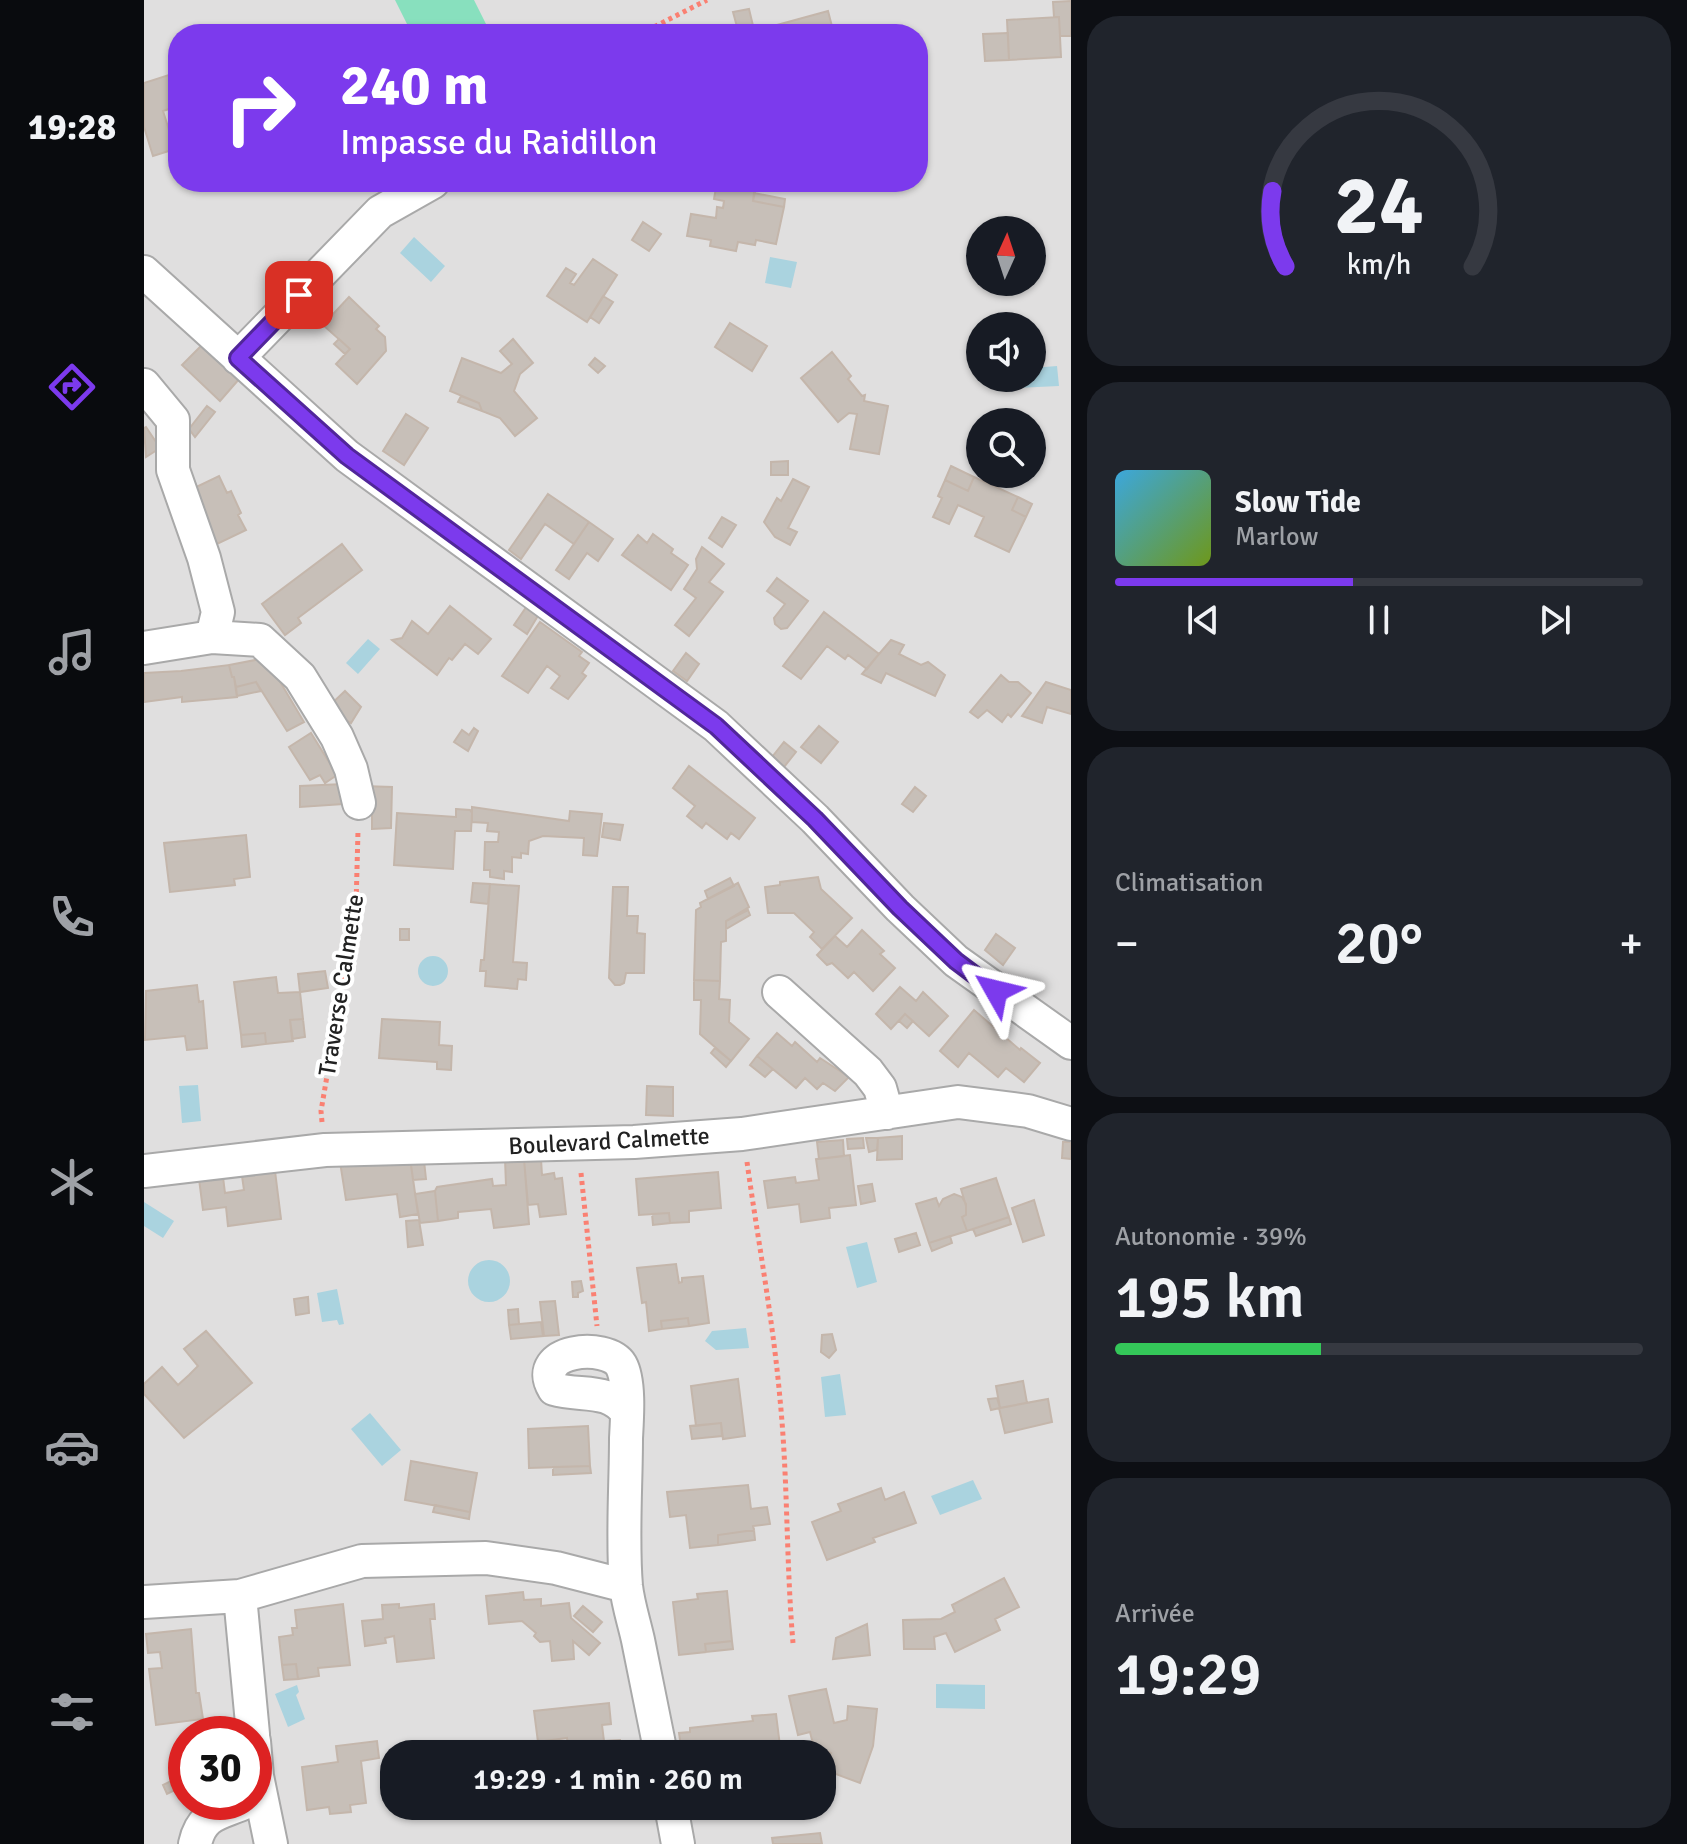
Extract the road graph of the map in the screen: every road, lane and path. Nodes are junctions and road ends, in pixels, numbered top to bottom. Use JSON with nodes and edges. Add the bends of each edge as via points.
{"nodes":[{"id":1,"x":707,"y":0,"type":"edge"},
{"id":2,"x":660,"y":24,"type":"edge"},
{"id":3,"x":415,"y":192,"type":"edge"},
{"id":4,"x":144,"y":272,"type":"edge"},
{"id":5,"x":238,"y":358,"type":"junction"},
{"id":6,"x":144,"y":385,"type":"edge"},
{"id":7,"x":212,"y":637,"type":"junction"},
{"id":8,"x":144,"y":648,"type":"edge"},
{"id":9,"x":359,"y":803,"type":"joint"},
{"id":10,"x":779,"y":992,"type":"dead end"},
{"id":11,"x":1071,"y":1043,"type":"edge"},
{"id":12,"x":887,"y":1113,"type":"junction"},
{"id":13,"x":960,"y":1124,"type":"dead end"},
{"id":14,"x":1071,"y":1124,"type":"edge"},
{"id":15,"x":742,"y":1134,"type":"junction"},
{"id":16,"x":578,"y":1144,"type":"junction"},
{"id":17,"x":325,"y":1150,"type":"junction"},
{"id":18,"x":144,"y":1171,"type":"edge"},
{"id":19,"x":600,"y":1352,"type":"junction"},
{"id":20,"x":627,"y":1413,"type":"junction"},
{"id":21,"x":626,"y":1586,"type":"junction"},
{"id":22,"x":240,"y":1596,"type":"junction"},
{"id":23,"x":144,"y":1602,"type":"edge"},
{"id":24,"x":793,"y":1643,"type":"dead end"},
{"id":25,"x":251,"y":1716,"type":"edge"},
{"id":26,"x":658,"y":1740,"type":"edge"},
{"id":27,"x":206,"y":1820,"type":"edge"},
{"id":28,"x":263,"y":1820,"type":"edge"},
{"id":29,"x":674,"y":1820,"type":"edge"},
{"id":30,"x":195,"y":1844,"type":"edge"},
{"id":31,"x":271,"y":1844,"type":"edge"},
{"id":32,"x":678,"y":1844,"type":"edge"}],
"edges":[{"from":1,"to":2,"type":"path"},
{"from":3,"to":5,"type":"street","via":[[380,212]]},
{"from":4,"to":5,"type":"street"},
{"from":5,"to":11,"type":"street","via":[[347,456],[716,726],[956,961]]},
{"from":6,"to":7,"type":"street","via":[[173,420],[173,470],[218,612]]},
{"from":7,"to":8,"type":"street"},
{"from":7,"to":9,"type":"street","via":[[260,640],[300,677],[337,737]]},
{"from":9,"to":17,"type":"path","name":"Traverse Calmette","via":[[356,907],[321,1111]]},
{"from":10,"to":12,"type":"street","via":[[868,1072],[880,1088]]},
{"from":12,"to":13,"type":"street"},
{"from":12,"to":14,"type":"street","name":"Boulevard Calmette","via":[[958,1102],[1028,1111]]},
{"from":12,"to":15,"type":"street","name":"Boulevard Calmette"},
{"from":15,"to":16,"type":"street","name":"Boulevard Calmette"},
{"from":15,"to":24,"type":"path","via":[[780,1396]]},
{"from":16,"to":17,"type":"street","name":"Boulevard Calmette"},
{"from":16,"to":19,"type":"path"},
{"from":17,"to":18,"type":"street","name":"Boulevard Calmette"},
{"from":19,"to":20,"type":"street","via":[[620,1363],[625,1374]]},
{"from":19,"to":20,"type":"street","via":[[554,1361],[549,1380],[564,1392],[611,1397]]},
{"from":20,"to":21,"type":"street"},
{"from":21,"to":22,"type":"street","via":[[486,1558],[362,1561]]},
{"from":21,"to":26,"type":"street"},
{"from":22,"to":23,"type":"street"},
{"from":22,"to":25,"type":"street"},
{"from":27,"to":30,"type":"street"},
{"from":28,"to":31,"type":"street"},
{"from":29,"to":32,"type":"street"}]}
